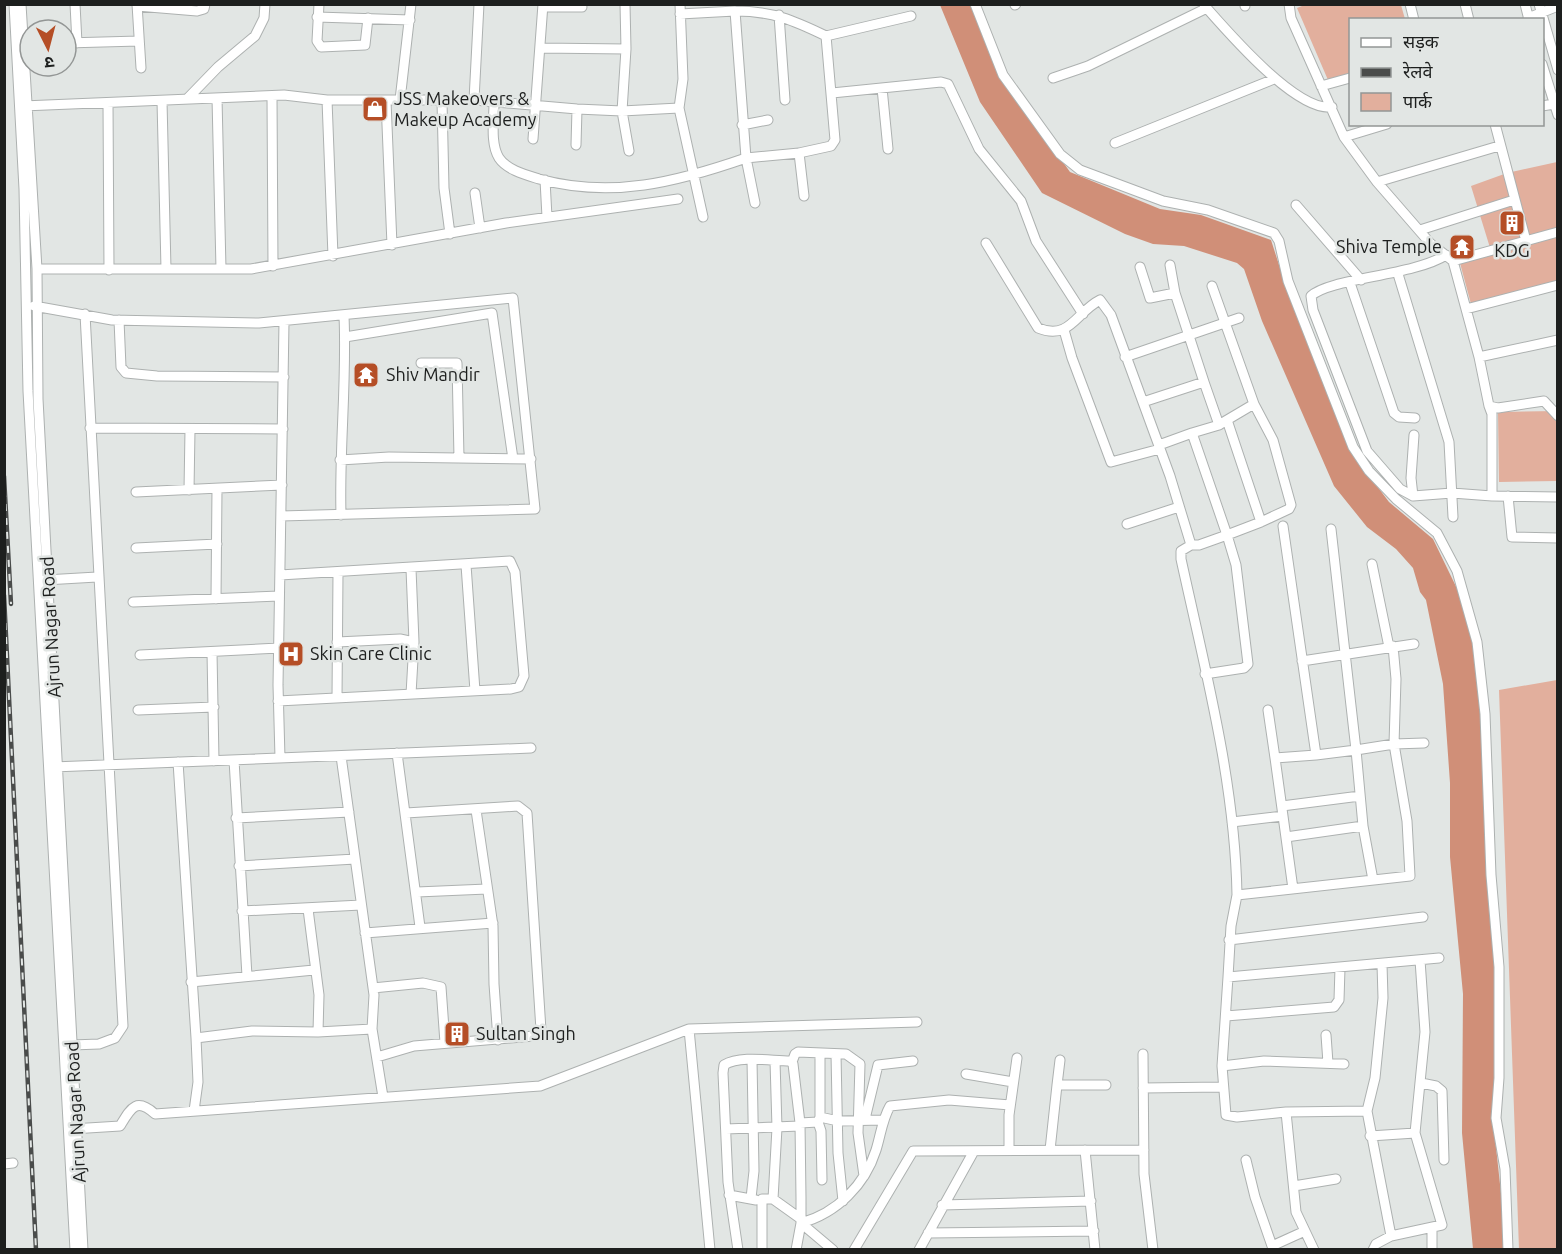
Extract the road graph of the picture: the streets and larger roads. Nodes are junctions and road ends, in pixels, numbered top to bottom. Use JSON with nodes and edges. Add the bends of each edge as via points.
{"nodes":[{"id":1,"x":14,"y":4,"type":"edge"},
{"id":2,"x":205,"y":4,"type":"edge"},
{"id":3,"x":265,"y":4,"type":"edge"},
{"id":4,"x":319,"y":4,"type":"edge"},
{"id":5,"x":411,"y":4,"type":"edge"},
{"id":6,"x":479,"y":4,"type":"edge"},
{"id":7,"x":625,"y":4,"type":"edge"},
{"id":8,"x":975,"y":4,"type":"edge"},
{"id":9,"x":1289,"y":4,"type":"edge"},
{"id":10,"x":137,"y":5,"type":"edge"},
{"id":11,"x":543,"y":6,"type":"edge"},
{"id":12,"x":1205,"y":6,"type":"edge"},
{"id":13,"x":1557,"y":6,"type":"edge"},
{"id":14,"x":582,"y":7,"type":"dead end"},
{"id":15,"x":680,"y":9,"type":"edge"},
{"id":16,"x":1540,"y":9,"type":"edge"},
{"id":17,"x":735,"y":11,"type":"junction"},
{"id":18,"x":779,"y":15,"type":"junction"},
{"id":19,"x":317,"y":16,"type":"junction"},
{"id":20,"x":911,"y":16,"type":"dead end"},
{"id":21,"x":368,"y":18,"type":"junction"},
{"id":22,"x":410,"y":20,"type":"junction"},
{"id":23,"x":1544,"y":23,"type":"edge"},
{"id":24,"x":826,"y":36,"type":"junction"},
{"id":25,"x":139,"y":41,"type":"junction"},
{"id":26,"x":78,"y":43,"type":"edge"},
{"id":27,"x":540,"y":48,"type":"junction"},
{"id":28,"x":626,"y":50,"type":"junction"},
{"id":29,"x":141,"y":68,"type":"dead end"},
{"id":30,"x":1557,"y":70,"type":"edge"},
{"id":31,"x":1544,"y":71,"type":"edge"},
{"id":32,"x":25,"y":78,"type":"edge"},
{"id":33,"x":1053,"y":78,"type":"dead end"},
{"id":34,"x":1349,"y":78,"type":"edge"},
{"id":35,"x":1274,"y":79,"type":"junction"},
{"id":36,"x":1321,"y":86,"type":"junction"},
{"id":37,"x":882,"y":88,"type":"junction"},
{"id":38,"x":832,"y":93,"type":"junction"},
{"id":39,"x":272,"y":96,"type":"junction"},
{"id":40,"x":217,"y":98,"type":"junction"},
{"id":41,"x":187,"y":99,"type":"junction"},
{"id":42,"x":327,"y":100,"type":"junction"},
{"id":43,"x":400,"y":100,"type":"junction"},
{"id":44,"x":474,"y":100,"type":"junction"},
{"id":45,"x":786,"y":100,"type":"dead end"},
{"id":46,"x":162,"y":101,"type":"junction"},
{"id":47,"x":386,"y":101,"type":"junction"},
{"id":48,"x":442,"y":101,"type":"junction"},
{"id":49,"x":108,"y":103,"type":"junction"},
{"id":50,"x":494,"y":104,"type":"junction"},
{"id":51,"x":534,"y":104,"type":"junction"},
{"id":52,"x":1554,"y":104,"type":"junction"},
{"id":53,"x":24,"y":106,"type":"junction"},
{"id":54,"x":1544,"y":106,"type":"edge"},
{"id":55,"x":1332,"y":107,"type":"junction"},
{"id":56,"x":679,"y":108,"type":"junction"},
{"id":57,"x":577,"y":110,"type":"junction"},
{"id":58,"x":622,"y":111,"type":"junction"},
{"id":59,"x":1557,"y":115,"type":"edge"},
{"id":60,"x":768,"y":120,"type":"dead end"},
{"id":61,"x":742,"y":125,"type":"junction"},
{"id":62,"x":1381,"y":126,"type":"edge"},
{"id":63,"x":1496,"y":126,"type":"edge"},
{"id":64,"x":1344,"y":137,"type":"junction"},
{"id":65,"x":533,"y":139,"type":"dead end"},
{"id":66,"x":1115,"y":143,"type":"dead end"},
{"id":67,"x":576,"y":145,"type":"dead end"},
{"id":68,"x":1499,"y":146,"type":"junction"},
{"id":69,"x":888,"y":149,"type":"dead end"},
{"id":70,"x":629,"y":151,"type":"dead end"},
{"id":71,"x":799,"y":153,"type":"junction"},
{"id":72,"x":746,"y":158,"type":"junction"},
{"id":73,"x":694,"y":176,"type":"junction"},
{"id":74,"x":544,"y":180,"type":"junction"},
{"id":75,"x":1377,"y":182,"type":"junction"},
{"id":76,"x":475,"y":193,"type":"dead end"},
{"id":77,"x":804,"y":196,"type":"dead end"},
{"id":78,"x":678,"y":199,"type":"dead end"},
{"id":79,"x":1514,"y":200,"type":"junction"},
{"id":80,"x":754,"y":203,"type":"dead end"},
{"id":81,"x":1296,"y":205,"type":"dead end"},
{"id":82,"x":547,"y":217,"type":"junction"},
{"id":83,"x":703,"y":217,"type":"dead end"},
{"id":84,"x":480,"y":228,"type":"junction"},
{"id":85,"x":1420,"y":230,"type":"junction"},
{"id":86,"x":1557,"y":232,"type":"edge"},
{"id":87,"x":450,"y":234,"type":"junction"},
{"id":88,"x":1526,"y":241,"type":"junction"},
{"id":89,"x":986,"y":243,"type":"dead end"},
{"id":90,"x":392,"y":245,"type":"junction"},
{"id":91,"x":333,"y":256,"type":"junction"},
{"id":92,"x":1450,"y":258,"type":"junction"},
{"id":93,"x":273,"y":266,"type":"junction"},
{"id":94,"x":1170,"y":266,"type":"dead end"},
{"id":95,"x":1140,"y":267,"type":"dead end"},
{"id":96,"x":221,"y":268,"type":"junction"},
{"id":97,"x":37,"y":269,"type":"junction"},
{"id":98,"x":166,"y":269,"type":"junction"},
{"id":99,"x":109,"y":270,"type":"junction"},
{"id":100,"x":1398,"y":274,"type":"junction"},
{"id":101,"x":1361,"y":280,"type":"junction"},
{"id":102,"x":1350,"y":283,"type":"junction"},
{"id":103,"x":1557,"y":285,"type":"edge"},
{"id":104,"x":1212,"y":286,"type":"dead end"},
{"id":105,"x":1175,"y":292,"type":"junction"},
{"id":106,"x":462,"y":303,"type":"junction"},
{"id":107,"x":26,"y":305,"type":"junction"},
{"id":108,"x":38,"y":306,"type":"junction"},
{"id":109,"x":1466,"y":309,"type":"junction"},
{"id":110,"x":85,"y":314,"type":"junction"},
{"id":111,"x":1083,"y":314,"type":"junction"},
{"id":112,"x":344,"y":316,"type":"junction"},
{"id":113,"x":465,"y":318,"type":"junction"},
{"id":114,"x":1239,"y":318,"type":"dead end"},
{"id":115,"x":119,"y":320,"type":"junction"},
{"id":116,"x":284,"y":322,"type":"junction"},
{"id":117,"x":1223,"y":322,"type":"junction"},
{"id":118,"x":1064,"y":330,"type":"junction"},
{"id":119,"x":1189,"y":334,"type":"junction"},
{"id":120,"x":345,"y":337,"type":"junction"},
{"id":121,"x":1557,"y":340,"type":"edge"},
{"id":122,"x":1125,"y":357,"type":"junction"},
{"id":123,"x":1479,"y":357,"type":"junction"},
{"id":124,"x":421,"y":363,"type":"dead end"},
{"id":125,"x":284,"y":377,"type":"junction"},
{"id":126,"x":1204,"y":382,"type":"junction"},
{"id":127,"x":1143,"y":402,"type":"junction"},
{"id":128,"x":1254,"y":404,"type":"junction"},
{"id":129,"x":1489,"y":406,"type":"junction"},
{"id":130,"x":1557,"y":416,"type":"edge"},
{"id":131,"x":1415,"y":418,"type":"dead end"},
{"id":132,"x":1223,"y":423,"type":"junction"},
{"id":133,"x":90,"y":428,"type":"junction"},
{"id":134,"x":283,"y":429,"type":"junction"},
{"id":135,"x":190,"y":430,"type":"junction"},
{"id":136,"x":1192,"y":433,"type":"junction"},
{"id":137,"x":1414,"y":435,"type":"dead end"},
{"id":138,"x":1159,"y":447,"type":"junction"},
{"id":139,"x":459,"y":458,"type":"junction"},
{"id":140,"x":513,"y":459,"type":"junction"},
{"id":141,"x":531,"y":459,"type":"junction"},
{"id":142,"x":340,"y":460,"type":"junction"},
{"id":143,"x":282,"y":485,"type":"junction"},
{"id":144,"x":217,"y":489,"type":"junction"},
{"id":145,"x":189,"y":490,"type":"junction"},
{"id":146,"x":136,"y":492,"type":"dead end"},
{"id":147,"x":1452,"y":493,"type":"junction"},
{"id":148,"x":1413,"y":496,"type":"junction"},
{"id":149,"x":1492,"y":496,"type":"junction"},
{"id":150,"x":1508,"y":496,"type":"junction"},
{"id":151,"x":1557,"y":497,"type":"edge"},
{"id":152,"x":1179,"y":507,"type":"junction"},
{"id":153,"x":341,"y":515,"type":"junction"},
{"id":154,"x":281,"y":516,"type":"junction"},
{"id":155,"x":1453,"y":517,"type":"dead end"},
{"id":156,"x":1261,"y":522,"type":"junction"},
{"id":157,"x":1127,"y":524,"type":"dead end"},
{"id":158,"x":1283,"y":526,"type":"dead end"},
{"id":159,"x":1331,"y":530,"type":"dead end"},
{"id":160,"x":1227,"y":535,"type":"junction"},
{"id":161,"x":1557,"y":538,"type":"edge"},
{"id":162,"x":217,"y":544,"type":"junction"},
{"id":163,"x":1191,"y":545,"type":"junction"},
{"id":164,"x":136,"y":548,"type":"dead end"},
{"id":165,"x":1372,"y":564,"type":"dead end"},
{"id":166,"x":466,"y":565,"type":"junction"},
{"id":167,"x":411,"y":569,"type":"junction"},
{"id":168,"x":338,"y":573,"type":"junction"},
{"id":169,"x":280,"y":575,"type":"junction"},
{"id":170,"x":97,"y":577,"type":"junction"},
{"id":171,"x":45,"y":580,"type":"junction"},
{"id":172,"x":279,"y":596,"type":"junction"},
{"id":173,"x":216,"y":599,"type":"junction"},
{"id":174,"x":133,"y":602,"type":"dead end"},
{"id":175,"x":337,"y":642,"type":"junction"},
{"id":176,"x":414,"y":642,"type":"junction"},
{"id":177,"x":1414,"y":644,"type":"dead end"},
{"id":178,"x":1391,"y":647,"type":"junction"},
{"id":179,"x":279,"y":648,"type":"junction"},
{"id":180,"x":212,"y":652,"type":"junction"},
{"id":181,"x":1346,"y":653,"type":"junction"},
{"id":182,"x":140,"y":655,"type":"dead end"},
{"id":183,"x":1302,"y":661,"type":"junction"},
{"id":184,"x":1205,"y":674,"type":"junction"},
{"id":185,"x":476,"y":691,"type":"junction"},
{"id":186,"x":411,"y":694,"type":"junction"},
{"id":187,"x":337,"y":698,"type":"junction"},
{"id":188,"x":278,"y":701,"type":"junction"},
{"id":189,"x":214,"y":707,"type":"junction"},
{"id":190,"x":138,"y":710,"type":"dead end"},
{"id":191,"x":1268,"y":710,"type":"dead end"},
{"id":192,"x":1424,"y":743,"type":"dead end"},
{"id":193,"x":1394,"y":744,"type":"junction"},
{"id":194,"x":531,"y":748,"type":"dead end"},
{"id":195,"x":1356,"y":750,"type":"junction"},
{"id":196,"x":397,"y":753,"type":"junction"},
{"id":197,"x":1316,"y":755,"type":"junction"},
{"id":198,"x":341,"y":756,"type":"junction"},
{"id":199,"x":280,"y":758,"type":"junction"},
{"id":200,"x":1275,"y":758,"type":"junction"},
{"id":201,"x":234,"y":760,"type":"junction"},
{"id":202,"x":214,"y":761,"type":"junction"},
{"id":203,"x":178,"y":762,"type":"junction"},
{"id":204,"x":108,"y":764,"type":"junction"},
{"id":205,"x":53,"y":767,"type":"junction"},
{"id":206,"x":1360,"y":796,"type":"junction"},
{"id":207,"x":1281,"y":806,"type":"junction"},
{"id":208,"x":476,"y":810,"type":"junction"},
{"id":209,"x":349,"y":812,"type":"junction"},
{"id":210,"x":406,"y":813,"type":"junction"},
{"id":211,"x":1283,"y":816,"type":"junction"},
{"id":212,"x":236,"y":818,"type":"junction"},
{"id":213,"x":1232,"y":822,"type":"junction"},
{"id":214,"x":1363,"y":826,"type":"junction"},
{"id":215,"x":1286,"y":837,"type":"junction"},
{"id":216,"x":355,"y":859,"type":"junction"},
{"id":217,"x":239,"y":866,"type":"junction"},
{"id":218,"x":1373,"y":880,"type":"junction"},
{"id":219,"x":487,"y":889,"type":"junction"},
{"id":220,"x":1293,"y":889,"type":"junction"},
{"id":221,"x":417,"y":892,"type":"junction"},
{"id":222,"x":1237,"y":895,"type":"junction"},
{"id":223,"x":361,"y":904,"type":"junction"},
{"id":224,"x":308,"y":909,"type":"junction"},
{"id":225,"x":242,"y":911,"type":"junction"},
{"id":226,"x":1423,"y":916,"type":"dead end"},
{"id":227,"x":493,"y":923,"type":"junction"},
{"id":228,"x":420,"y":927,"type":"junction"},
{"id":229,"x":365,"y":933,"type":"junction"},
{"id":230,"x":1229,"y":940,"type":"junction"},
{"id":231,"x":1439,"y":958,"type":"dead end"},
{"id":232,"x":1420,"y":960,"type":"junction"},
{"id":233,"x":1382,"y":964,"type":"junction"},
{"id":234,"x":1341,"y":968,"type":"junction"},
{"id":235,"x":314,"y":969,"type":"junction"},
{"id":236,"x":247,"y":976,"type":"junction"},
{"id":237,"x":1228,"y":977,"type":"junction"},
{"id":238,"x":191,"y":982,"type":"junction"},
{"id":239,"x":373,"y":988,"type":"junction"},
{"id":240,"x":1226,"y":1016,"type":"junction"},
{"id":241,"x":917,"y":1022,"type":"dead end"},
{"id":242,"x":372,"y":1029,"type":"junction"},
{"id":243,"x":689,"y":1029,"type":"junction"},
{"id":244,"x":318,"y":1032,"type":"junction"},
{"id":245,"x":1326,"y":1035,"type":"dead end"},
{"id":246,"x":196,"y":1038,"type":"junction"},
{"id":247,"x":498,"y":1040,"type":"junction"},
{"id":248,"x":445,"y":1043,"type":"junction"},
{"id":249,"x":72,"y":1044,"type":"junction"},
{"id":250,"x":820,"y":1053,"type":"junction"},
{"id":251,"x":836,"y":1054,"type":"junction"},
{"id":252,"x":1143,"y":1054,"type":"dead end"},
{"id":253,"x":377,"y":1057,"type":"junction"},
{"id":254,"x":1017,"y":1058,"type":"dead end"},
{"id":255,"x":752,"y":1060,"type":"junction"},
{"id":256,"x":1060,"y":1060,"type":"dead end"},
{"id":257,"x":775,"y":1061,"type":"junction"},
{"id":258,"x":913,"y":1061,"type":"dead end"},
{"id":259,"x":792,"y":1062,"type":"junction"},
{"id":260,"x":1328,"y":1063,"type":"junction"},
{"id":261,"x":1344,"y":1064,"type":"dead end"},
{"id":262,"x":1222,"y":1066,"type":"junction"},
{"id":263,"x":966,"y":1074,"type":"dead end"},
{"id":264,"x":1013,"y":1082,"type":"junction"},
{"id":265,"x":1420,"y":1083,"type":"junction"},
{"id":266,"x":1057,"y":1084,"type":"junction"},
{"id":267,"x":1106,"y":1085,"type":"dead end"},
{"id":268,"x":1222,"y":1087,"type":"junction"},
{"id":269,"x":1143,"y":1088,"type":"junction"},
{"id":270,"x":383,"y":1097,"type":"junction"},
{"id":271,"x":1010,"y":1106,"type":"junction"},
{"id":272,"x":194,"y":1111,"type":"junction"},
{"id":273,"x":1367,"y":1111,"type":"junction"},
{"id":274,"x":1286,"y":1112,"type":"junction"},
{"id":275,"x":819,"y":1119,"type":"junction"},
{"id":276,"x":862,"y":1120,"type":"junction"},
{"id":277,"x":882,"y":1120,"type":"junction"},
{"id":278,"x":838,"y":1121,"type":"junction"},
{"id":279,"x":800,"y":1125,"type":"junction"},
{"id":280,"x":777,"y":1128,"type":"junction"},
{"id":281,"x":72,"y":1129,"type":"junction"},
{"id":282,"x":726,"y":1129,"type":"junction"},
{"id":283,"x":753,"y":1129,"type":"junction"},
{"id":284,"x":1415,"y":1133,"type":"junction"},
{"id":285,"x":1371,"y":1136,"type":"junction"},
{"id":286,"x":1009,"y":1150,"type":"junction"},
{"id":287,"x":1050,"y":1150,"type":"junction"},
{"id":288,"x":1085,"y":1150,"type":"junction"},
{"id":289,"x":1144,"y":1150,"type":"junction"},
{"id":290,"x":974,"y":1151,"type":"junction"},
{"id":291,"x":1246,"y":1160,"type":"dead end"},
{"id":292,"x":1444,"y":1160,"type":"dead end"},
{"id":293,"x":864,"y":1176,"type":"junction"},
{"id":294,"x":1336,"y":1179,"type":"dead end"},
{"id":295,"x":822,"y":1180,"type":"dead end"},
{"id":296,"x":1294,"y":1186,"type":"junction"},
{"id":297,"x":729,"y":1195,"type":"junction"},
{"id":298,"x":773,"y":1199,"type":"junction"},
{"id":299,"x":756,"y":1200,"type":"junction"},
{"id":300,"x":843,"y":1201,"type":"junction"},
{"id":301,"x":1091,"y":1201,"type":"junction"},
{"id":302,"x":942,"y":1205,"type":"junction"},
{"id":303,"x":801,"y":1221,"type":"junction"},
{"id":304,"x":1432,"y":1227,"type":"junction"},
{"id":305,"x":1094,"y":1231,"type":"junction"},
{"id":306,"x":1305,"y":1231,"type":"junction"},
{"id":307,"x":928,"y":1233,"type":"junction"},
{"id":308,"x":1391,"y":1236,"type":"junction"},
{"id":309,"x":75,"y":1250,"type":"edge"},
{"id":310,"x":83,"y":1250,"type":"edge"},
{"id":311,"x":710,"y":1250,"type":"edge"},
{"id":312,"x":738,"y":1250,"type":"edge"},
{"id":313,"x":762,"y":1250,"type":"edge"},
{"id":314,"x":796,"y":1250,"type":"edge"},
{"id":315,"x":834,"y":1250,"type":"edge"},
{"id":316,"x":854,"y":1250,"type":"edge"},
{"id":317,"x":919,"y":1250,"type":"edge"},
{"id":318,"x":1095,"y":1250,"type":"edge"},
{"id":319,"x":1153,"y":1250,"type":"edge"},
{"id":320,"x":1314,"y":1250,"type":"edge"},
{"id":321,"x":1373,"y":1250,"type":"edge"},
{"id":322,"x":1432,"y":1250,"type":"edge"},
{"id":323,"x":1508,"y":1250,"type":"edge"}],
"edges":[{"from":1,"to":53,"type":"street","name":"Ajrun Nagar Road"},
{"from":2,"to":10,"type":"street","via":[[204,9],[197,11]]},
{"from":3,"to":41,"type":"street","via":[[264,18],[255,36]]},
{"from":4,"to":19,"type":"street"},
{"from":5,"to":22,"type":"street"},
{"from":6,"to":44,"type":"street"},
{"from":7,"to":28,"type":"street"},
{"from":8,"to":323,"type":"street","via":[[1003,75],[1060,154],[1080,170],[1163,201],[1208,210],[1274,233],[1288,281],[1353,447],[1396,499],[1437,533],[1457,571],[1477,642],[1485,714],[1499,968],[1496,1118],[1504,1169]]},
{"from":9,"to":36,"type":"street"},
{"from":10,"to":25,"type":"street"},
{"from":11,"to":14,"type":"street"},
{"from":11,"to":27,"type":"street"},
{"from":12,"to":33,"type":"street","via":[[1088,66]]},
{"from":12,"to":35,"type":"street"},
{"from":13,"to":16,"type":"street"},
{"from":15,"to":17,"type":"street"},
{"from":15,"to":56,"type":"street","via":[[683,79]]},
{"from":17,"to":18,"type":"street"},
{"from":17,"to":61,"type":"street"},
{"from":18,"to":24,"type":"street"},
{"from":18,"to":45,"type":"street"},
{"from":19,"to":21,"type":"street"},
{"from":19,"to":21,"type":"street","via":[[316,41],[326,47],[365,45]]},
{"from":20,"to":24,"type":"street"},
{"from":21,"to":22,"type":"street"},
{"from":22,"to":43,"type":"street"},
{"from":23,"to":30,"type":"street"},
{"from":24,"to":38,"type":"street"},
{"from":25,"to":26,"type":"street"},
{"from":25,"to":29,"type":"street"},
{"from":27,"to":28,"type":"street"},
{"from":27,"to":51,"type":"street"},
{"from":28,"to":58,"type":"street"},
{"from":31,"to":52,"type":"street"},
{"from":32,"to":53,"type":"street","name":"Ajrun Nagar Road"},
{"from":34,"to":36,"type":"street"},
{"from":35,"to":55,"type":"street","via":[[1317,107]]},
{"from":35,"to":66,"type":"street"},
{"from":36,"to":55,"type":"street"},
{"from":37,"to":38,"type":"street"},
{"from":37,"to":69,"type":"street"},
{"from":37,"to":111,"type":"street","via":[[941,82],[951,87],[979,149],[1021,201],[1035,241]]},
{"from":38,"to":71,"type":"street","via":[[834,144]]},
{"from":39,"to":40,"type":"street"},
{"from":39,"to":42,"type":"street"},
{"from":39,"to":93,"type":"street"},
{"from":40,"to":41,"type":"street"},
{"from":40,"to":96,"type":"street"},
{"from":41,"to":46,"type":"street"},
{"from":42,"to":47,"type":"street"},
{"from":42,"to":91,"type":"street"},
{"from":43,"to":47,"type":"street"},
{"from":43,"to":48,"type":"street"},
{"from":44,"to":48,"type":"street"},
{"from":44,"to":50,"type":"street"},
{"from":46,"to":49,"type":"street"},
{"from":46,"to":98,"type":"street"},
{"from":47,"to":90,"type":"street"},
{"from":48,"to":87,"type":"street","via":[[444,188]]},
{"from":49,"to":53,"type":"street"},
{"from":49,"to":99,"type":"street"},
{"from":50,"to":51,"type":"street"},
{"from":50,"to":74,"type":"street","via":[[494,145],[500,159],[512,169]]},
{"from":51,"to":57,"type":"street"},
{"from":51,"to":65,"type":"street"},
{"from":52,"to":54,"type":"street"},
{"from":52,"to":59,"type":"street"},
{"from":53,"to":97,"type":"street","name":"Ajrun Nagar Road"},
{"from":53,"to":107,"type":"street","name":"Ajrun Nagar Road"},
{"from":55,"to":64,"type":"street"},
{"from":56,"to":58,"type":"street"},
{"from":56,"to":73,"type":"street"},
{"from":57,"to":58,"type":"street"},
{"from":57,"to":67,"type":"street"},
{"from":58,"to":70,"type":"street"},
{"from":60,"to":61,"type":"street"},
{"from":61,"to":72,"type":"street"},
{"from":62,"to":64,"type":"street"},
{"from":63,"to":68,"type":"street"},
{"from":64,"to":75,"type":"street"},
{"from":68,"to":75,"type":"street"},
{"from":68,"to":79,"type":"street"},
{"from":71,"to":72,"type":"street"},
{"from":71,"to":77,"type":"street"},
{"from":72,"to":73,"type":"street"},
{"from":72,"to":80,"type":"street"},
{"from":73,"to":74,"type":"street","via":[[625,189],[591,189]]},
{"from":73,"to":83,"type":"street"},
{"from":74,"to":82,"type":"street"},
{"from":75,"to":85,"type":"street"},
{"from":76,"to":84,"type":"street"},
{"from":78,"to":82,"type":"street"},
{"from":79,"to":85,"type":"street"},
{"from":79,"to":88,"type":"street"},
{"from":81,"to":101,"type":"street"},
{"from":82,"to":84,"type":"street"},
{"from":84,"to":87,"type":"street"},
{"from":85,"to":92,"type":"street"},
{"from":86,"to":88,"type":"street"},
{"from":87,"to":90,"type":"street"},
{"from":88,"to":92,"type":"street"},
{"from":89,"to":118,"type":"street","via":[[1038,328],[1049,332]]},
{"from":90,"to":91,"type":"street"},
{"from":91,"to":93,"type":"street"},
{"from":92,"to":100,"type":"street"},
{"from":92,"to":109,"type":"street"},
{"from":93,"to":96,"type":"street"},
{"from":94,"to":105,"type":"street"},
{"from":95,"to":105,"type":"street","via":[[1150,298]]},
{"from":96,"to":98,"type":"street"},
{"from":97,"to":99,"type":"street"},
{"from":97,"to":108,"type":"street","name":"Ajrun Nagar Road"},
{"from":98,"to":99,"type":"street"},
{"from":100,"to":101,"type":"street"},
{"from":100,"to":147,"type":"street","via":[[1449,442]]},
{"from":101,"to":102,"type":"street"},
{"from":102,"to":131,"type":"street","via":[[1392,409],[1399,417]]},
{"from":102,"to":148,"type":"street","via":[[1315,292],[1311,296],[1313,310],[1367,451],[1400,489]]},
{"from":103,"to":109,"type":"street"},
{"from":104,"to":117,"type":"street"},
{"from":105,"to":119,"type":"street"},
{"from":106,"to":112,"type":"street"},
{"from":106,"to":113,"type":"street"},
{"from":106,"to":141,"type":"street","via":[[513,298]]},
{"from":107,"to":108,"type":"street"},
{"from":107,"to":171,"type":"street","name":"Ajrun Nagar Road","via":[[28,391]]},
{"from":108,"to":110,"type":"street"},
{"from":108,"to":171,"type":"street","name":"Ajrun Nagar Road"},
{"from":109,"to":123,"type":"street"},
{"from":110,"to":115,"type":"street"},
{"from":110,"to":133,"type":"street"},
{"from":111,"to":118,"type":"street"},
{"from":111,"to":122,"type":"street","via":[[1095,302],[1104,303]]},
{"from":112,"to":116,"type":"street"},
{"from":112,"to":120,"type":"street"},
{"from":113,"to":120,"type":"street"},
{"from":113,"to":140,"type":"street","via":[[492,313]]},
{"from":114,"to":117,"type":"street"},
{"from":115,"to":116,"type":"street"},
{"from":115,"to":125,"type":"street","via":[[121,367],[126,373]]},
{"from":116,"to":125,"type":"street"},
{"from":117,"to":119,"type":"street"},
{"from":117,"to":128,"type":"street"},
{"from":118,"to":138,"type":"street","via":[[1112,462]]},
{"from":119,"to":122,"type":"street"},
{"from":119,"to":126,"type":"street"},
{"from":120,"to":142,"type":"street"},
{"from":121,"to":123,"type":"street"},
{"from":122,"to":127,"type":"street"},
{"from":123,"to":129,"type":"street"},
{"from":124,"to":139,"type":"street","via":[[457,363]]},
{"from":125,"to":134,"type":"street"},
{"from":126,"to":127,"type":"street"},
{"from":126,"to":132,"type":"street"},
{"from":127,"to":138,"type":"street"},
{"from":128,"to":132,"type":"street"},
{"from":128,"to":156,"type":"street","via":[[1273,440],[1291,503],[1289,509]]},
{"from":129,"to":130,"type":"street","via":[[1544,401]]},
{"from":129,"to":149,"type":"street"},
{"from":132,"to":136,"type":"street"},
{"from":132,"to":156,"type":"street"},
{"from":133,"to":135,"type":"street"},
{"from":133,"to":170,"type":"street"},
{"from":134,"to":135,"type":"street"},
{"from":134,"to":143,"type":"street"},
{"from":135,"to":145,"type":"street"},
{"from":136,"to":138,"type":"street"},
{"from":136,"to":160,"type":"street"},
{"from":137,"to":148,"type":"street"},
{"from":138,"to":152,"type":"street"},
{"from":139,"to":140,"type":"street"},
{"from":139,"to":142,"type":"street"},
{"from":140,"to":141,"type":"street"},
{"from":141,"to":153,"type":"street","via":[[535,509]]},
{"from":142,"to":153,"type":"street"},
{"from":143,"to":144,"type":"street"},
{"from":143,"to":154,"type":"street"},
{"from":144,"to":145,"type":"street"},
{"from":144,"to":162,"type":"street"},
{"from":145,"to":146,"type":"street"},
{"from":147,"to":148,"type":"street"},
{"from":147,"to":149,"type":"street"},
{"from":147,"to":155,"type":"street"},
{"from":149,"to":150,"type":"street"},
{"from":150,"to":151,"type":"street"},
{"from":150,"to":161,"type":"street","via":[[1512,537]]},
{"from":152,"to":157,"type":"street"},
{"from":152,"to":163,"type":"street"},
{"from":153,"to":154,"type":"street"},
{"from":154,"to":169,"type":"street"},
{"from":156,"to":160,"type":"street"},
{"from":158,"to":183,"type":"street"},
{"from":159,"to":181,"type":"street"},
{"from":160,"to":163,"type":"street"},
{"from":160,"to":184,"type":"street","via":[[1236,565],[1249,658],[1244,668]]},
{"from":162,"to":164,"type":"street"},
{"from":162,"to":173,"type":"street"},
{"from":163,"to":184,"type":"street","via":[[1181,551],[1181,559]]},
{"from":165,"to":178,"type":"street"},
{"from":166,"to":167,"type":"street"},
{"from":166,"to":185,"type":"street"},
{"from":166,"to":185,"type":"street","via":[[513,563],[524,676],[519,687]]},
{"from":167,"to":168,"type":"street"},
{"from":167,"to":176,"type":"street"},
{"from":168,"to":169,"type":"street"},
{"from":168,"to":175,"type":"street"},
{"from":169,"to":172,"type":"street"},
{"from":170,"to":171,"type":"street"},
{"from":170,"to":204,"type":"street"},
{"from":171,"to":205,"type":"street","name":"Ajrun Nagar Road"},
{"from":172,"to":173,"type":"street"},
{"from":172,"to":179,"type":"street"},
{"from":173,"to":174,"type":"street"},
{"from":175,"to":176,"type":"street"},
{"from":175,"to":187,"type":"street"},
{"from":176,"to":186,"type":"street"},
{"from":177,"to":178,"type":"street"},
{"from":178,"to":181,"type":"street"},
{"from":178,"to":193,"type":"street","via":[[1396,679]]},
{"from":179,"to":180,"type":"street"},
{"from":179,"to":188,"type":"street"},
{"from":180,"to":182,"type":"street"},
{"from":180,"to":189,"type":"street"},
{"from":181,"to":183,"type":"street"},
{"from":181,"to":195,"type":"street"},
{"from":183,"to":197,"type":"street"},
{"from":184,"to":213,"type":"street"},
{"from":185,"to":186,"type":"street"},
{"from":186,"to":187,"type":"street"},
{"from":187,"to":188,"type":"street"},
{"from":188,"to":199,"type":"street"},
{"from":189,"to":190,"type":"street"},
{"from":189,"to":202,"type":"street"},
{"from":191,"to":200,"type":"street"},
{"from":192,"to":193,"type":"street"},
{"from":193,"to":195,"type":"street"},
{"from":193,"to":218,"type":"street","via":[[1411,874],[1407,878]]},
{"from":194,"to":196,"type":"street"},
{"from":195,"to":197,"type":"street"},
{"from":195,"to":206,"type":"street"},
{"from":196,"to":198,"type":"street"},
{"from":196,"to":210,"type":"street"},
{"from":197,"to":200,"type":"street"},
{"from":198,"to":199,"type":"street"},
{"from":198,"to":209,"type":"street"},
{"from":199,"to":201,"type":"street"},
{"from":200,"to":207,"type":"street"},
{"from":201,"to":202,"type":"street"},
{"from":201,"to":212,"type":"street"},
{"from":202,"to":203,"type":"street"},
{"from":203,"to":204,"type":"street"},
{"from":203,"to":238,"type":"street"},
{"from":204,"to":205,"type":"street"},
{"from":204,"to":249,"type":"street","via":[[123,1026],[115,1038],[99,1044]]},
{"from":205,"to":249,"type":"street","name":"Ajrun Nagar Road"},
{"from":205,"to":281,"type":"street","name":"Ajrun Nagar Road"},
{"from":206,"to":207,"type":"street"},
{"from":206,"to":214,"type":"street"},
{"from":207,"to":211,"type":"street"},
{"from":208,"to":210,"type":"street"},
{"from":208,"to":219,"type":"street"},
{"from":208,"to":247,"type":"street","via":[[518,806],[527,813],[541,1030],[534,1036]]},
{"from":209,"to":212,"type":"street"},
{"from":209,"to":216,"type":"street"},
{"from":210,"to":221,"type":"street"},
{"from":211,"to":213,"type":"street"},
{"from":211,"to":215,"type":"street"},
{"from":212,"to":217,"type":"street"},
{"from":213,"to":222,"type":"street"},
{"from":214,"to":215,"type":"street"},
{"from":214,"to":218,"type":"street"},
{"from":215,"to":220,"type":"street"},
{"from":216,"to":217,"type":"street"},
{"from":216,"to":223,"type":"street"},
{"from":217,"to":225,"type":"street"},
{"from":218,"to":220,"type":"street"},
{"from":219,"to":221,"type":"street"},
{"from":219,"to":227,"type":"street"},
{"from":220,"to":222,"type":"street"},
{"from":221,"to":228,"type":"street"},
{"from":222,"to":230,"type":"street"},
{"from":223,"to":224,"type":"street"},
{"from":223,"to":229,"type":"street"},
{"from":224,"to":225,"type":"street"},
{"from":224,"to":235,"type":"street"},
{"from":225,"to":236,"type":"street"},
{"from":226,"to":230,"type":"street"},
{"from":227,"to":228,"type":"street"},
{"from":227,"to":247,"type":"street"},
{"from":228,"to":229,"type":"street"},
{"from":229,"to":239,"type":"street"},
{"from":230,"to":237,"type":"street"},
{"from":231,"to":232,"type":"street"},
{"from":232,"to":233,"type":"street"},
{"from":232,"to":265,"type":"street","via":[[1425,1032]]},
{"from":233,"to":234,"type":"street"},
{"from":233,"to":273,"type":"street","via":[[1383,998],[1375,1078]]},
{"from":234,"to":237,"type":"street"},
{"from":234,"to":240,"type":"street","via":[[1339,1000],[1334,1007]]},
{"from":235,"to":236,"type":"street"},
{"from":235,"to":244,"type":"street","via":[[319,995]]},
{"from":236,"to":238,"type":"street"},
{"from":237,"to":240,"type":"street"},
{"from":238,"to":246,"type":"street"},
{"from":239,"to":242,"type":"street"},
{"from":239,"to":248,"type":"street","via":[[423,983],[441,987]]},
{"from":240,"to":262,"type":"street"},
{"from":241,"to":243,"type":"street"},
{"from":242,"to":244,"type":"street"},
{"from":242,"to":253,"type":"street"},
{"from":243,"to":270,"type":"street","via":[[540,1086]]},
{"from":243,"to":311,"type":"street"},
{"from":244,"to":246,"type":"street","via":[[252,1031]]},
{"from":245,"to":260,"type":"street"},
{"from":246,"to":272,"type":"street","via":[[198,1082]]},
{"from":247,"to":248,"type":"street"},
{"from":248,"to":253,"type":"street","via":[[414,1046]]},
{"from":249,"to":281,"type":"street","name":"Ajrun Nagar Road"},
{"from":250,"to":251,"type":"street"},
{"from":250,"to":259,"type":"street","via":[[796,1052]]},
{"from":250,"to":275,"type":"street"},
{"from":251,"to":276,"type":"street","via":[[846,1054],[861,1066]]},
{"from":251,"to":278,"type":"street"},
{"from":252,"to":269,"type":"street"},
{"from":253,"to":270,"type":"street"},
{"from":254,"to":264,"type":"street"},
{"from":255,"to":257,"type":"street"},
{"from":255,"to":282,"type":"street","via":[[724,1065]]},
{"from":255,"to":283,"type":"street"},
{"from":256,"to":266,"type":"street"},
{"from":257,"to":259,"type":"street"},
{"from":257,"to":280,"type":"street"},
{"from":258,"to":276,"type":"street","via":[[878,1065]]},
{"from":259,"to":279,"type":"street"},
{"from":260,"to":261,"type":"street"},
{"from":260,"to":262,"type":"street","via":[[1264,1061]]},
{"from":262,"to":268,"type":"street"},
{"from":263,"to":264,"type":"street"},
{"from":264,"to":271,"type":"street"},
{"from":265,"to":284,"type":"street"},
{"from":265,"to":292,"type":"street","via":[[1442,1091]]},
{"from":266,"to":267,"type":"street"},
{"from":266,"to":287,"type":"street"},
{"from":268,"to":269,"type":"street"},
{"from":268,"to":274,"type":"street","via":[[1226,1115]]},
{"from":269,"to":289,"type":"street"},
{"from":270,"to":272,"type":"street"},
{"from":271,"to":277,"type":"street","via":[[966,1100],[898,1103],[890,1106]]},
{"from":271,"to":286,"type":"street"},
{"from":272,"to":281,"type":"street","via":[[155,1114],[138,1105],[131,1108],[120,1126]]},
{"from":273,"to":274,"type":"street"},
{"from":273,"to":285,"type":"street"},
{"from":274,"to":296,"type":"street"},
{"from":275,"to":278,"type":"street"},
{"from":275,"to":279,"type":"street"},
{"from":275,"to":295,"type":"street"},
{"from":276,"to":277,"type":"street"},
{"from":276,"to":278,"type":"street"},
{"from":276,"to":293,"type":"street"},
{"from":277,"to":293,"type":"street","via":[[876,1151]]},
{"from":278,"to":300,"type":"street"},
{"from":279,"to":280,"type":"street"},
{"from":279,"to":303,"type":"street"},
{"from":280,"to":283,"type":"street"},
{"from":280,"to":298,"type":"street"},
{"from":281,"to":309,"type":"street","name":"Ajrun Nagar Road"},
{"from":281,"to":310,"type":"street","name":"Ajrun Nagar Road"},
{"from":282,"to":283,"type":"street"},
{"from":282,"to":297,"type":"street"},
{"from":283,"to":299,"type":"street"},
{"from":284,"to":285,"type":"street"},
{"from":284,"to":304,"type":"street","via":[[1442,1225]]},
{"from":285,"to":308,"type":"street"},
{"from":286,"to":287,"type":"street"},
{"from":286,"to":290,"type":"street"},
{"from":287,"to":288,"type":"street"},
{"from":288,"to":289,"type":"street"},
{"from":288,"to":301,"type":"street"},
{"from":289,"to":319,"type":"street"},
{"from":290,"to":302,"type":"street"},
{"from":290,"to":316,"type":"street","via":[[914,1151]]},
{"from":291,"to":306,"type":"street","via":[[1272,1246]]},
{"from":293,"to":300,"type":"street"},
{"from":294,"to":296,"type":"street"},
{"from":296,"to":306,"type":"street","via":[[1296,1212]]},
{"from":297,"to":299,"type":"street"},
{"from":297,"to":312,"type":"street"},
{"from":298,"to":299,"type":"street"},
{"from":298,"to":303,"type":"street"},
{"from":299,"to":313,"type":"street"},
{"from":300,"to":303,"type":"street","via":[[812,1220]]},
{"from":301,"to":302,"type":"street"},
{"from":301,"to":305,"type":"street"},
{"from":302,"to":307,"type":"street"},
{"from":303,"to":314,"type":"street"},
{"from":303,"to":315,"type":"street"},
{"from":304,"to":308,"type":"street"},
{"from":304,"to":322,"type":"street"},
{"from":305,"to":307,"type":"street"},
{"from":305,"to":318,"type":"street"},
{"from":306,"to":320,"type":"street"},
{"from":307,"to":317,"type":"street"},
{"from":308,"to":321,"type":"street"}]}
